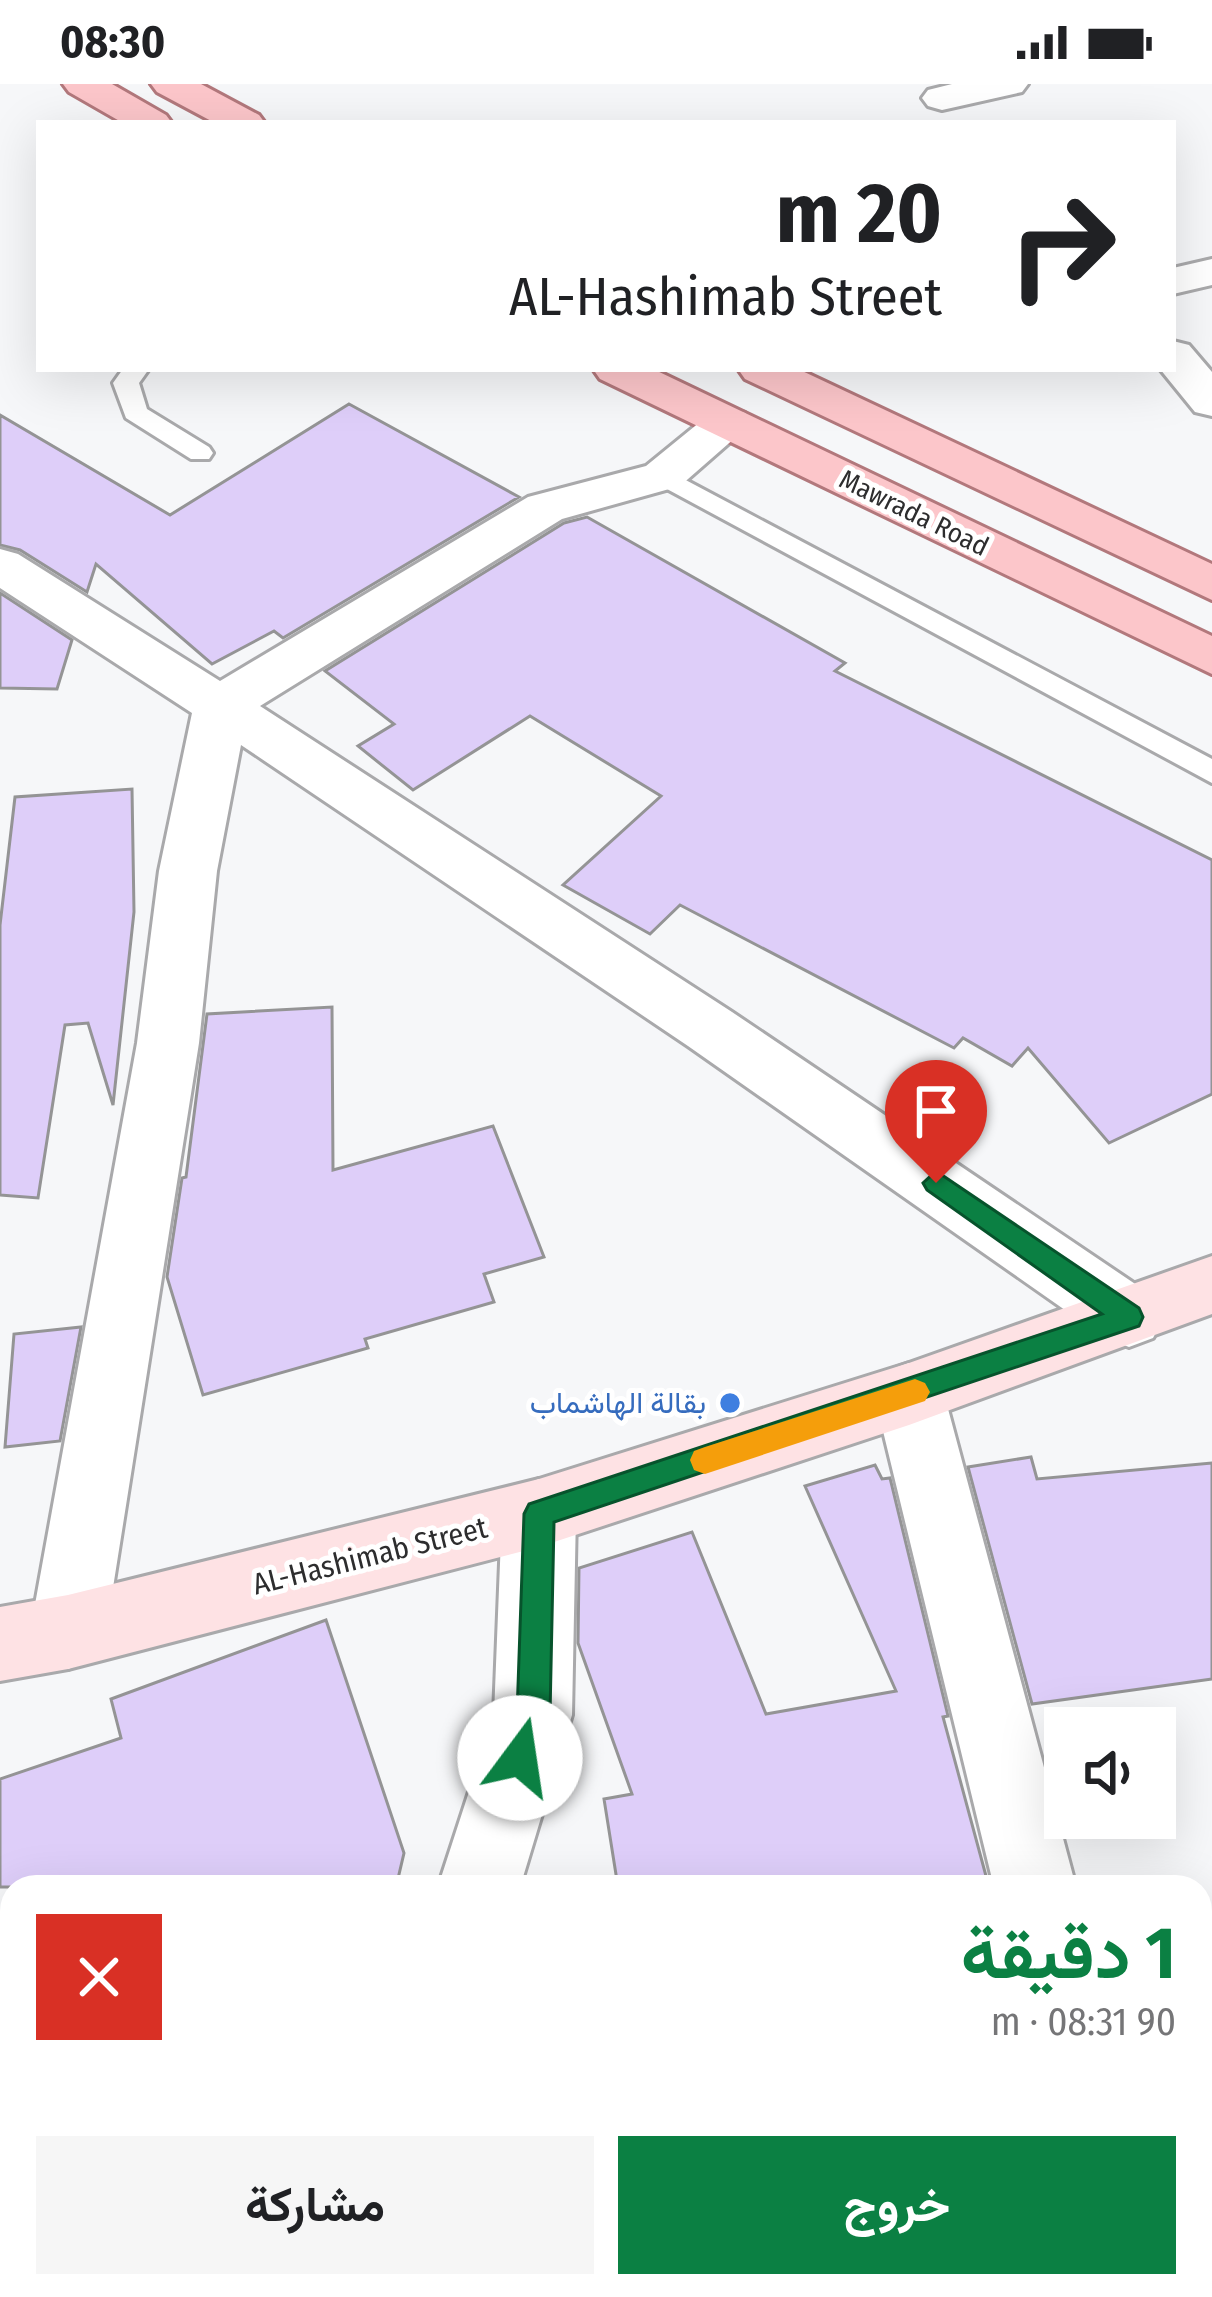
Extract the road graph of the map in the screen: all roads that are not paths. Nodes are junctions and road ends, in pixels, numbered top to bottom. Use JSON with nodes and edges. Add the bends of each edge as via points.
{"nodes":[{"id":1,"x":82,"y":84,"type":"edge"},
{"id":2,"x":170,"y":84,"type":"edge"},
{"id":3,"x":1008,"y":84,"type":"edge"},
{"id":4,"x":946,"y":102,"type":"edge"},
{"id":5,"x":147,"y":120,"type":"edge"},
{"id":6,"x":239,"y":120,"type":"edge"},
{"id":7,"x":1212,"y":272,"type":"edge"},
{"id":8,"x":1176,"y":280,"type":"edge"},
{"id":9,"x":1176,"y":360,"type":"edge"},
{"id":10,"x":134,"y":372,"type":"edge"},
{"id":11,"x":767,"y":372,"type":"edge"},
{"id":12,"x":638,"y":374,"type":"edge"},
{"id":13,"x":1212,"y":402,"type":"edge"},
{"id":14,"x":728,"y":423,"type":"junction"},
{"id":15,"x":200,"y":453,"type":"dead end"},
{"id":16,"x":663,"y":476,"type":"junction"},
{"id":17,"x":0,"y":566,"type":"edge"},
{"id":18,"x":1212,"y":584,"type":"edge"},
{"id":19,"x":1212,"y":657,"type":"edge"},
{"id":20,"x":221,"y":705,"type":"junction"},
{"id":21,"x":1212,"y":772,"type":"edge"},
{"id":22,"x":1212,"y":1285,"type":"edge"},
{"id":23,"x":1129,"y":1317,"type":"junction"},
{"id":24,"x":909,"y":1394,"type":"junction"},
{"id":25,"x":539,"y":1514,"type":"junction"},
{"id":26,"x":34,"y":1638,"type":"edge"},
{"id":27,"x":483,"y":1875,"type":"edge"},
{"id":28,"x":1032,"y":1875,"type":"edge"}],
"edges":[{"from":1,"to":5,"type":"main road"},
{"from":2,"to":6,"type":"main road"},
{"from":3,"to":4,"type":"street"},
{"from":7,"to":8,"type":"street"},
{"from":9,"to":13,"type":"street"},
{"from":10,"to":15,"type":"lane","via":[[126,382],[135,412]]},
{"from":11,"to":18,"type":"main road"},
{"from":12,"to":14,"type":"main road","name":"Mawrada Road"},
{"from":14,"to":16,"type":"street"},
{"from":14,"to":19,"type":"main road","name":"Mawrada Road"},
{"from":16,"to":20,"type":"street","via":[[545,508]]},
{"from":16,"to":21,"type":"lane"},
{"from":17,"to":20,"type":"street"},
{"from":20,"to":23,"type":"street","via":[[782,1075]]},
{"from":20,"to":26,"type":"street","via":[[188,871],[168,1043]]},
{"from":22,"to":23,"type":"street","name":"AL-Hashimab Street"},
{"from":23,"to":24,"type":"street","name":"AL-Hashimab Street"},
{"from":24,"to":25,"type":"street","name":"AL-Hashimab Street"},
{"from":24,"to":28,"type":"street"},
{"from":25,"to":26,"type":"street","name":"AL-Hashimab Street"},
{"from":25,"to":27,"type":"street","via":[[533,1715]]}]}
